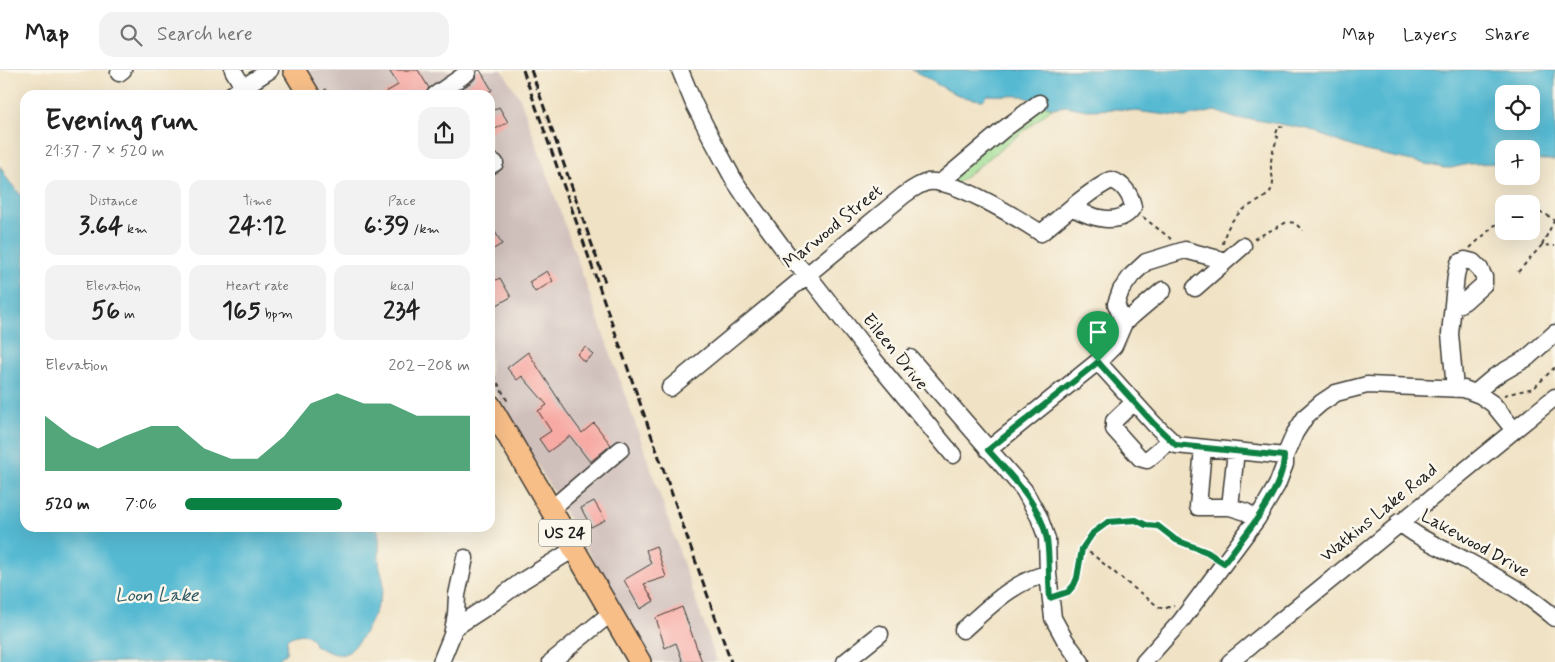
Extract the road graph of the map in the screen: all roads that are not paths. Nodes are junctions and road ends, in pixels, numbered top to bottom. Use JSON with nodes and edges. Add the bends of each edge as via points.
{"nodes":[{"id":1,"x":233,"y":70,"type":"edge"},
{"id":2,"x":270,"y":70,"type":"edge"},
{"id":3,"x":294,"y":70,"type":"edge"},
{"id":4,"x":680,"y":70,"type":"edge"},
{"id":5,"x":467,"y":73,"type":"dead end"},
{"id":6,"x":237,"y":90,"type":"edge"},
{"id":7,"x":239,"y":90,"type":"edge"},
{"id":8,"x":306,"y":90,"type":"edge"},
{"id":9,"x":442,"y":90,"type":"edge"},
{"id":10,"x":1038,"y":103,"type":"dead end"},
{"id":11,"x":940,"y":183,"type":"junction"},
{"id":12,"x":1073,"y":208,"type":"junction"},
{"id":13,"x":1244,"y":246,"type":"road end"},
{"id":14,"x":1223,"y":260,"type":"junction"},
{"id":15,"x":807,"y":274,"type":"junction"},
{"id":16,"x":1195,"y":288,"type":"dead end"},
{"id":17,"x":1163,"y":290,"type":"dead end"},
{"id":18,"x":1453,"y":308,"type":"dead end"},
{"id":19,"x":1124,"y":323,"type":"junction"},
{"id":20,"x":1555,"y":333,"type":"edge"},
{"id":21,"x":910,"y":358,"type":"dead end"},
{"id":22,"x":1098,"y":362,"type":"junction"},
{"id":23,"x":670,"y":388,"type":"dead end"},
{"id":24,"x":1455,"y":389,"type":"junction"},
{"id":25,"x":1482,"y":397,"type":"junction"},
{"id":26,"x":1555,"y":397,"type":"edge"},
{"id":27,"x":1134,"y":402,"type":"junction"},
{"id":28,"x":495,"y":414,"type":"edge"},
{"id":29,"x":1514,"y":430,"type":"junction"},
{"id":30,"x":1171,"y":440,"type":"junction"},
{"id":31,"x":1203,"y":448,"type":"junction"},
{"id":32,"x":621,"y":449,"type":"dead end"},
{"id":33,"x":988,"y":450,"type":"junction"},
{"id":34,"x":1236,"y":451,"type":"junction"},
{"id":35,"x":953,"y":455,"type":"dead end"},
{"id":36,"x":1284,"y":456,"type":"junction"},
{"id":37,"x":1230,"y":507,"type":"junction"},
{"id":38,"x":550,"y":509,"type":"junction"},
{"id":39,"x":1257,"y":520,"type":"junction"},
{"id":40,"x":1399,"y":522,"type":"junction"},
{"id":41,"x":574,"y":549,"type":"junction"},
{"id":42,"x":465,"y":558,"type":"dead end"},
{"id":43,"x":1048,"y":574,"type":"junction"},
{"id":44,"x":611,"y":612,"type":"junction"},
{"id":45,"x":1555,"y":618,"type":"edge"},
{"id":46,"x":454,"y":628,"type":"junction"},
{"id":47,"x":962,"y":630,"type":"dead end"},
{"id":48,"x":880,"y":634,"type":"dead end"},
{"id":49,"x":441,"y":662,"type":"edge"},
{"id":50,"x":551,"y":662,"type":"edge"},
{"id":51,"x":640,"y":662,"type":"edge"},
{"id":52,"x":845,"y":662,"type":"edge"},
{"id":53,"x":1081,"y":662,"type":"edge"},
{"id":54,"x":1144,"y":662,"type":"edge"},
{"id":55,"x":1230,"y":662,"type":"edge"}],
"edges":[{"from":1,"to":6,"type":"street"},
{"from":2,"to":7,"type":"street"},
{"from":3,"to":8,"type":"main road"},
{"from":4,"to":15,"type":"street","name":"Eileen Drive","via":[[734,180],[791,259]]},
{"from":5,"to":9,"type":"street"},
{"from":10,"to":11,"type":"street"},
{"from":11,"to":12,"type":"street","name":"Marwood Street","via":[[992,204],[1041,233]]},
{"from":11,"to":15,"type":"street","name":"Marwood Street","via":[[929,182],[904,194]]},
{"from":12,"to":12,"type":"street","via":[[1111,180],[1121,185],[1132,199],[1133,207],[1119,218],[1110,220]]},
{"from":13,"to":14,"type":"street"},
{"from":14,"to":16,"type":"street"},
{"from":14,"to":19,"type":"street","via":[[1185,250],[1146,262],[1121,290],[1116,304]]},
{"from":15,"to":23,"type":"street","name":"Marwood Street"},
{"from":15,"to":35,"type":"street","name":"Eileen Drive"},
{"from":17,"to":19,"type":"street"},
{"from":18,"to":24,"type":"street","via":[[1450,334]]},
{"from":19,"to":22,"type":"street","via":[[1114,346]]},
{"from":20,"to":25,"type":"street","via":[[1526,358],[1494,377]]},
{"from":21,"to":33,"type":"street"},
{"from":22,"to":27,"type":"street"},
{"from":22,"to":33,"type":"street"},
{"from":24,"to":25,"type":"street","via":[[1464,389]]},
{"from":24,"to":36,"type":"street","via":[[1367,385],[1336,393],[1306,416]]},
{"from":25,"to":29,"type":"street","via":[[1502,414]]},
{"from":26,"to":29,"type":"street","name":"Watkins Lake Road"},
{"from":27,"to":30,"type":"street"},
{"from":27,"to":30,"type":"street","via":[[1114,421],[1114,429],[1140,458],[1147,460]]},
{"from":28,"to":38,"type":"main road","number":"US 24"},
{"from":29,"to":40,"type":"street","name":"Watkins Lake Road"},
{"from":30,"to":31,"type":"street","via":[[1176,445]]},
{"from":31,"to":34,"type":"street"},
{"from":31,"to":37,"type":"street","via":[[1198,507]]},
{"from":32,"to":38,"type":"street"},
{"from":33,"to":43,"type":"street","via":[[1024,490],[1039,517],[1047,539]]},
{"from":34,"to":36,"type":"street"},
{"from":34,"to":37,"type":"street"},
{"from":36,"to":39,"type":"street","via":[[1277,485]]},
{"from":37,"to":39,"type":"street"},
{"from":38,"to":41,"type":"main road","number":"US 24"},
{"from":39,"to":54,"type":"street","via":[[1181,621]]},
{"from":40,"to":45,"type":"street","name":"Lakewood Drive","via":[[1426,542],[1522,592]]},
{"from":40,"to":55,"type":"street","name":"Watkins Lake Road"},
{"from":41,"to":44,"type":"main road","number":"US 24"},
{"from":41,"to":46,"type":"street"},
{"from":42,"to":46,"type":"street"},
{"from":43,"to":47,"type":"street","via":[[1018,585]]},
{"from":43,"to":53,"type":"street","via":[[1053,618]]},
{"from":44,"to":50,"type":"street"},
{"from":44,"to":51,"type":"main road","number":"US 24"},
{"from":46,"to":49,"type":"street"},
{"from":48,"to":52,"type":"street"}]}
